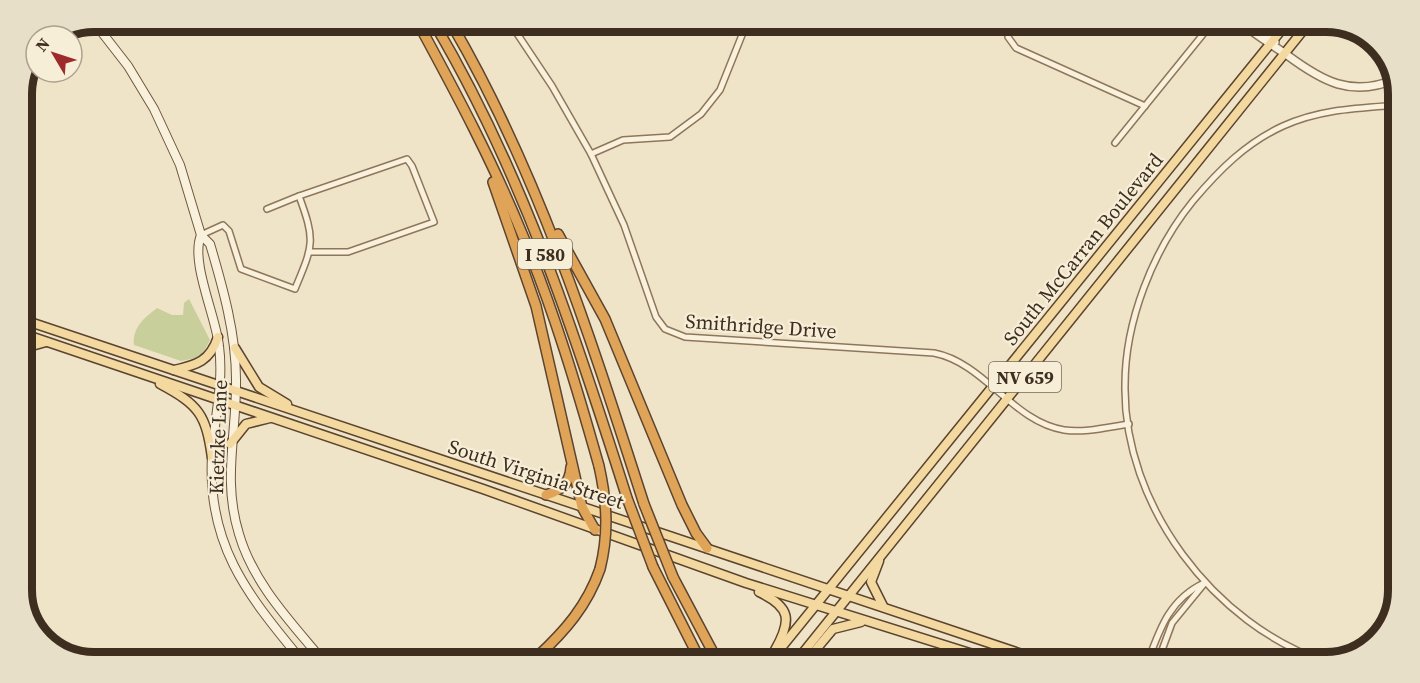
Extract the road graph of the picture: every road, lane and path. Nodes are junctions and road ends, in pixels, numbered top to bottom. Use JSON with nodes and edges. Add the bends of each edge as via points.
{"nodes":[{"id":1,"x":102,"y":32,"type":"edge"},
{"id":2,"x":423,"y":32,"type":"edge"},
{"id":3,"x":439,"y":32,"type":"edge"},
{"id":4,"x":456,"y":32,"type":"edge"},
{"id":5,"x":516,"y":32,"type":"edge"},
{"id":6,"x":743,"y":32,"type":"edge"},
{"id":7,"x":1009,"y":32,"type":"edge"},
{"id":8,"x":1205,"y":32,"type":"edge"},
{"id":9,"x":1255,"y":32,"type":"edge"},
{"id":10,"x":1262,"y":32,"type":"edge"},
{"id":11,"x":1280,"y":32,"type":"edge"},
{"id":12,"x":1302,"y":32,"type":"edge"},
{"id":13,"x":1271,"y":42,"type":"junction"},
{"id":14,"x":1285,"y":53,"type":"junction"},
{"id":15,"x":1387,"y":81,"type":"edge"},
{"id":16,"x":452,"y":86,"type":"junction"},
{"id":17,"x":1145,"y":106,"type":"junction"},
{"id":18,"x":1388,"y":106,"type":"edge"},
{"id":19,"x":1115,"y":143,"type":"dead end"},
{"id":20,"x":591,"y":154,"type":"junction"},
{"id":21,"x":299,"y":196,"type":"junction"},
{"id":22,"x":538,"y":198,"type":"junction"},
{"id":23,"x":267,"y":208,"type":"dead end"},
{"id":24,"x":201,"y":235,"type":"junction"},
{"id":25,"x":310,"y":252,"type":"junction"},
{"id":26,"x":32,"y":323,"type":"edge"},
{"id":27,"x":32,"y":337,"type":"edge"},
{"id":28,"x":218,"y":337,"type":"junction"},
{"id":29,"x":46,"y":342,"type":"junction"},
{"id":30,"x":32,"y":346,"type":"edge"},
{"id":31,"x":235,"y":348,"type":"junction"},
{"id":32,"x":173,"y":370,"type":"junction"},
{"id":33,"x":141,"y":373,"type":"junction"},
{"id":34,"x":221,"y":386,"type":"junction"},
{"id":35,"x":993,"y":387,"type":"junction"},
{"id":36,"x":236,"y":391,"type":"junction"},
{"id":37,"x":220,"y":399,"type":"junction"},
{"id":38,"x":1007,"y":399,"type":"junction"},
{"id":39,"x":234,"y":405,"type":"junction"},
{"id":40,"x":306,"y":414,"type":"junction"},
{"id":41,"x":271,"y":417,"type":"junction"},
{"id":42,"x":1129,"y":424,"type":"junction"},
{"id":43,"x":230,"y":444,"type":"junction"},
{"id":44,"x":570,"y":446,"type":"junction"},
{"id":45,"x":212,"y":458,"type":"junction"},
{"id":46,"x":442,"y":460,"type":"junction"},
{"id":47,"x":437,"y":474,"type":"junction"},
{"id":48,"x":546,"y":495,"type":"junction"},
{"id":49,"x":582,"y":507,"type":"junction"},
{"id":50,"x":595,"y":530,"type":"junction"},
{"id":51,"x":606,"y":534,"type":"junction"},
{"id":52,"x":886,"y":547,"type":"junction"},
{"id":53,"x":707,"y":548,"type":"junction"},
{"id":54,"x":724,"y":575,"type":"junction"},
{"id":55,"x":1204,"y":583,"type":"junction"},
{"id":56,"x":829,"y":588,"type":"junction"},
{"id":57,"x":848,"y":594,"type":"junction"},
{"id":58,"x":815,"y":605,"type":"junction"},
{"id":59,"x":884,"y":607,"type":"junction"},
{"id":60,"x":835,"y":612,"type":"junction"},
{"id":61,"x":867,"y":621,"type":"junction"},
{"id":62,"x":295,"y":652,"type":"edge"},
{"id":63,"x":316,"y":652,"type":"edge"},
{"id":64,"x":542,"y":652,"type":"edge"},
{"id":65,"x":696,"y":652,"type":"edge"},
{"id":66,"x":713,"y":652,"type":"edge"},
{"id":67,"x":774,"y":652,"type":"edge"},
{"id":68,"x":777,"y":652,"type":"edge"},
{"id":69,"x":804,"y":652,"type":"edge"},
{"id":70,"x":814,"y":652,"type":"edge"},
{"id":71,"x":966,"y":652,"type":"edge"},
{"id":72,"x":1016,"y":652,"type":"edge"},
{"id":73,"x":1152,"y":652,"type":"edge"},
{"id":74,"x":1161,"y":652,"type":"edge"},
{"id":75,"x":1301,"y":652,"type":"edge"}],
"edges":[{"from":1,"to":24,"type":"main road","name":"Kietzke Lane","via":[[128,66],[157,115],[180,165]]},
{"from":2,"to":16,"type":"highway"},
{"from":3,"to":65,"type":"highway","number":"I 580","bridge":true,"via":[[486,120],[535,228],[653,567]]},
{"from":4,"to":22,"type":"highway","number":"I 580"},
{"from":5,"to":20,"type":"street","name":"Smithridge Drive"},
{"from":6,"to":20,"type":"street","via":[[720,90],[701,114],[670,137],[623,140]]},
{"from":7,"to":17,"type":"street","via":[[1016,48]]},
{"from":8,"to":17,"type":"street"},
{"from":9,"to":13,"type":"street"},
{"from":10,"to":13,"type":"street"},
{"from":11,"to":13,"type":"main road","name":"South McCarran Boulevard","number":"NV 659"},
{"from":12,"to":14,"type":"main road","name":"South McCarran Boulevard","number":"NV 659"},
{"from":13,"to":14,"type":"street"},
{"from":13,"to":35,"type":"main road","name":"South McCarran Boulevard","number":"NV 659"},
{"from":14,"to":15,"type":"street","via":[[1312,74],[1339,85],[1370,86]]},
{"from":14,"to":38,"type":"main road","name":"South McCarran Boulevard","number":"NV 659"},
{"from":16,"to":44,"type":"highway","via":[[501,200],[522,263]]},
{"from":16,"to":51,"type":"highway","bridge":true,"via":[[540,277],[599,466],[608,510]]},
{"from":17,"to":19,"type":"street"},
{"from":18,"to":42,"type":"street","via":[[1339,110],[1285,125],[1246,147],[1209,181],[1164,243],[1139,302],[1125,384]]},
{"from":20,"to":35,"type":"street","name":"Smithridge Drive","via":[[624,225],[656,317],[672,334],[934,353],[954,358]]},
{"from":21,"to":23,"type":"street"},
{"from":21,"to":25,"type":"street","via":[[311,229]]},
{"from":21,"to":25,"type":"street","via":[[406,159],[434,222],[348,252]]},
{"from":22,"to":53,"type":"highway","via":[[605,320],[682,505]]},
{"from":22,"to":66,"type":"highway","number":"I 580","bridge":true,"via":[[578,301],[644,504],[673,577]]},
{"from":24,"to":25,"type":"street","via":[[224,225],[230,231],[241,269],[295,289]]},
{"from":24,"to":28,"type":"main road","name":"Kietzke Lane","via":[[198,254]]},
{"from":24,"to":31,"type":"main road","name":"Kietzke Lane","via":[[212,250]]},
{"from":26,"to":32,"type":"main road","name":"South Virginia Street"},
{"from":27,"to":29,"type":"main road","name":"South Virginia Street"},
{"from":28,"to":32,"type":"main road","via":[[207,359]]},
{"from":28,"to":34,"type":"main road","name":"Kietzke Lane"},
{"from":29,"to":30,"type":"main road"},
{"from":29,"to":33,"type":"main road","name":"South Virginia Street"},
{"from":31,"to":36,"type":"main road","name":"Kietzke Lane"},
{"from":31,"to":40,"type":"main road","via":[[259,387]]},
{"from":32,"to":34,"type":"main road","name":"South Virginia Street"},
{"from":33,"to":37,"type":"main road","name":"South Virginia Street"},
{"from":33,"to":45,"type":"main road","via":[[196,408],[207,428]]},
{"from":34,"to":36,"type":"main road","name":"South Virginia Street"},
{"from":34,"to":37,"type":"main road","name":"Kietzke Lane"},
{"from":35,"to":38,"type":"street","name":"Smithridge Drive"},
{"from":35,"to":56,"type":"main road","name":"South McCarran Boulevard","number":"NV 659"},
{"from":36,"to":39,"type":"main road","name":"Kietzke Lane"},
{"from":36,"to":40,"type":"main road","name":"South Virginia Street"},
{"from":37,"to":39,"type":"main road","name":"South Virginia Street"},
{"from":37,"to":45,"type":"main road","name":"Kietzke Lane"},
{"from":38,"to":42,"type":"street","name":"Smithridge Drive","via":[[1044,424],[1064,430]]},
{"from":38,"to":52,"type":"main road","name":"South McCarran Boulevard","number":"NV 659"},
{"from":39,"to":41,"type":"main road","name":"South Virginia Street"},
{"from":39,"to":43,"type":"main road","name":"Kietzke Lane"},
{"from":40,"to":46,"type":"main road","name":"South Virginia Street"},
{"from":41,"to":43,"type":"main road","via":[[246,424]]},
{"from":41,"to":47,"type":"main road","name":"South Virginia Street"},
{"from":42,"to":55,"type":"street","via":[[1137,461],[1155,505]]},
{"from":43,"to":63,"type":"main road","name":"Kietzke Lane","via":[[231,500],[243,546],[270,596]]},
{"from":44,"to":48,"type":"highway","via":[[568,482]]},
{"from":44,"to":49,"type":"highway"},
{"from":45,"to":62,"type":"main road","name":"Kietzke Lane","via":[[214,508],[229,555],[255,605]]},
{"from":46,"to":47,"type":"main road"},
{"from":46,"to":48,"type":"main road","name":"South Virginia Street"},
{"from":47,"to":50,"type":"main road","name":"South Virginia Street"},
{"from":48,"to":49,"type":"main road","name":"South Virginia Street"},
{"from":49,"to":50,"type":"highway"},
{"from":49,"to":53,"type":"main road","name":"South Virginia Street"},
{"from":50,"to":51,"type":"main road","name":"South Virginia Street"},
{"from":51,"to":54,"type":"main road","name":"South Virginia Street"},
{"from":51,"to":64,"type":"highway","bridge":true,"via":[[592,591],[576,617]]},
{"from":52,"to":57,"type":"main road","name":"South McCarran Boulevard","number":"NV 659"},
{"from":52,"to":59,"type":"main road","via":[[872,582]]},
{"from":53,"to":56,"type":"main road","name":"South Virginia Street"},
{"from":54,"to":58,"type":"main road","name":"South Virginia Street"},
{"from":54,"to":67,"type":"main road","via":[[783,607],[786,624]]},
{"from":55,"to":73,"type":"street","via":[[1191,589],[1166,616]]},
{"from":55,"to":74,"type":"street","via":[[1172,623]]},
{"from":55,"to":75,"type":"street","via":[[1260,630]]},
{"from":56,"to":57,"type":"main road","name":"South Virginia Street"},
{"from":56,"to":58,"type":"main road","name":"South McCarran Boulevard","number":"NV 659"},
{"from":57,"to":59,"type":"main road","name":"South Virginia Street"},
{"from":57,"to":60,"type":"main road","name":"South McCarran Boulevard","number":"NV 659"},
{"from":58,"to":60,"type":"main road","name":"South Virginia Street"},
{"from":58,"to":68,"type":"main road","name":"South McCarran Boulevard","number":"NV 659"},
{"from":59,"to":72,"type":"main road","name":"South Virginia Street"},
{"from":60,"to":61,"type":"main road","name":"South Virginia Street"},
{"from":60,"to":69,"type":"main road","name":"South McCarran Boulevard","number":"NV 659"},
{"from":61,"to":70,"type":"main road","via":[[833,629]]},
{"from":61,"to":71,"type":"main road","name":"South Virginia Street"}]}
